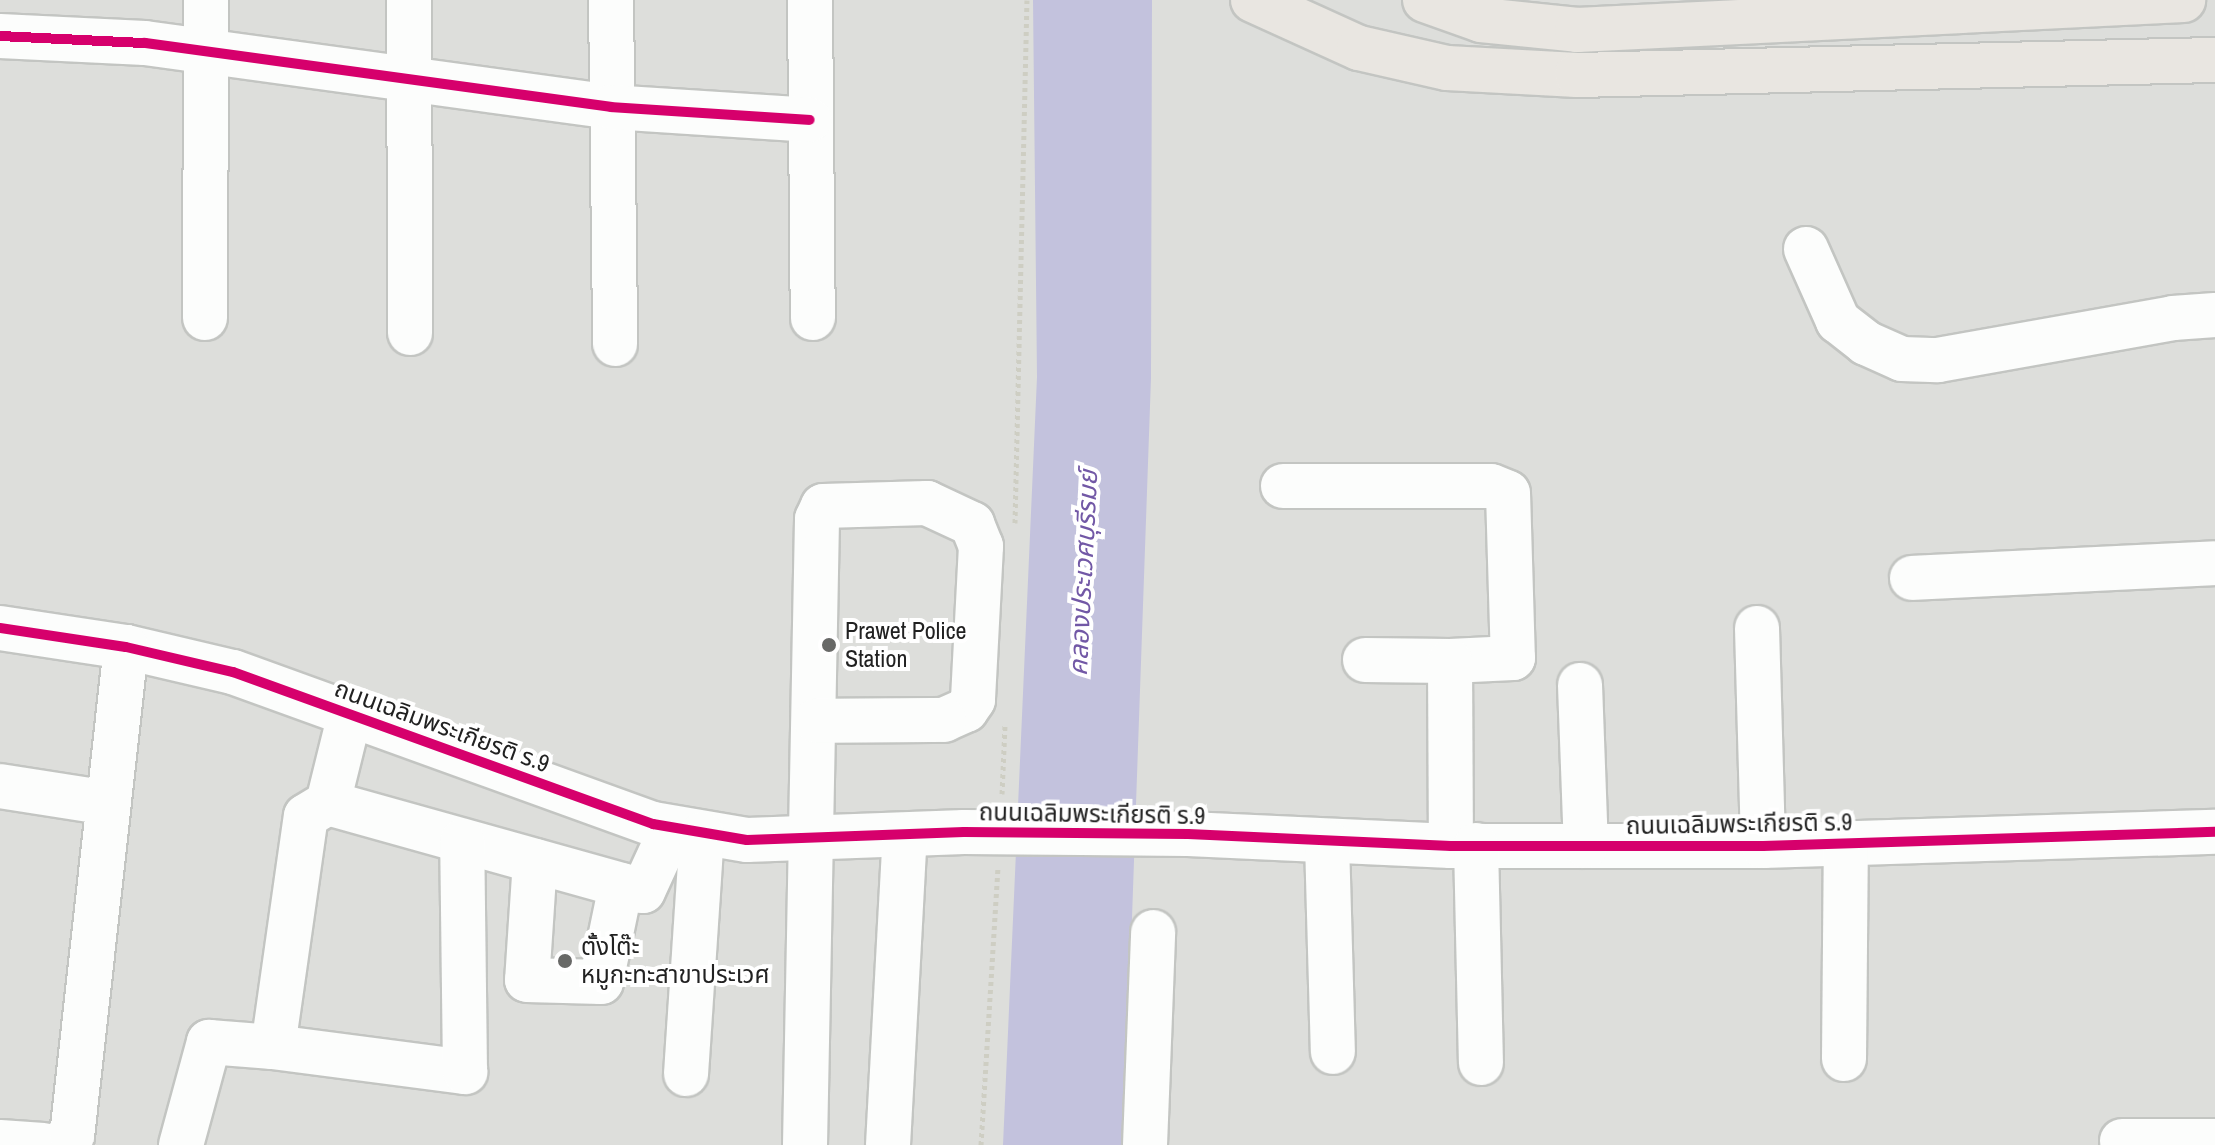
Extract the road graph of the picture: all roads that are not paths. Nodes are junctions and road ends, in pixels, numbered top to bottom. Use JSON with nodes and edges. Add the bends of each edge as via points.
{"nodes":[{"id":1,"x":206,"y":0,"type":"edge"},
{"id":2,"x":409,"y":0,"type":"edge"},
{"id":3,"x":611,"y":0,"type":"edge"},
{"id":4,"x":810,"y":0,"type":"edge"},
{"id":5,"x":1253,"y":0,"type":"edge"},
{"id":6,"x":1425,"y":0,"type":"edge"},
{"id":7,"x":2183,"y":0,"type":"edge"},
{"id":8,"x":0,"y":36,"type":"edge"},
{"id":9,"x":205,"y":54,"type":"junction"},
{"id":10,"x":2215,"y":60,"type":"edge"},
{"id":11,"x":408,"y":81,"type":"junction"},
{"id":12,"x":611,"y":107,"type":"junction"},
{"id":13,"x":810,"y":120,"type":"junction"},
{"id":14,"x":1806,"y":249,"type":"dead end"},
{"id":15,"x":2215,"y":315,"type":"edge"},
{"id":16,"x":205,"y":318,"type":"dead end"},
{"id":17,"x":813,"y":318,"type":"dead end"},
{"id":18,"x":410,"y":333,"type":"dead end"},
{"id":19,"x":615,"y":344,"type":"dead end"},
{"id":20,"x":1283,"y":486,"type":"dead end"},
{"id":21,"x":2215,"y":563,"type":"edge"},
{"id":22,"x":1912,"y":578,"type":"dead end"},
{"id":23,"x":0,"y":628,"type":"edge"},
{"id":24,"x":1757,"y":628,"type":"dead end"},
{"id":25,"x":126,"y":647,"type":"junction"},
{"id":26,"x":1365,"y":660,"type":"dead end"},
{"id":27,"x":1450,"y":661,"type":"junction"},
{"id":28,"x":1580,"y":685,"type":"dead end"},
{"id":29,"x":350,"y":714,"type":"junction"},
{"id":30,"x":816,"y":721,"type":"junction"},
{"id":31,"x":0,"y":786,"type":"edge"},
{"id":32,"x":108,"y":803,"type":"junction"},
{"id":33,"x":328,"y":803,"type":"junction"},
{"id":34,"x":687,"y":831,"type":"junction"},
{"id":35,"x":2215,"y":832,"type":"edge"},
{"id":36,"x":905,"y":836,"type":"junction"},
{"id":37,"x":462,"y":841,"type":"junction"},
{"id":38,"x":813,"y":841,"type":"junction"},
{"id":39,"x":1327,"y":842,"type":"junction"},
{"id":40,"x":1846,"y":844,"type":"junction"},
{"id":41,"x":1464,"y":845,"type":"junction"},
{"id":42,"x":1586,"y":846,"type":"junction"},
{"id":43,"x":1763,"y":846,"type":"junction"},
{"id":44,"x":535,"y":861,"type":"junction"},
{"id":45,"x":621,"y":885,"type":"junction"},
{"id":46,"x":1153,"y":932,"type":"dead end"},
{"id":47,"x":273,"y":1047,"type":"junction"},
{"id":48,"x":1333,"y":1052,"type":"dead end"},
{"id":49,"x":1844,"y":1059,"type":"dead end"},
{"id":50,"x":1481,"y":1063,"type":"dead end"},
{"id":51,"x":686,"y":1074,"type":"dead end"},
{"id":52,"x":2122,"y":1141,"type":"dead end"},
{"id":53,"x":2215,"y":1141,"type":"edge"},
{"id":54,"x":0,"y":1142,"type":"edge"},
{"id":55,"x":43,"y":1145,"type":"edge"},
{"id":56,"x":57,"y":1145,"type":"edge"},
{"id":57,"x":181,"y":1145,"type":"edge"},
{"id":58,"x":805,"y":1145,"type":"edge"},
{"id":59,"x":888,"y":1145,"type":"edge"},
{"id":60,"x":1145,"y":1145,"type":"edge"}],
"edges":[{"from":1,"to":9,"type":"street"},
{"from":2,"to":11,"type":"street"},
{"from":3,"to":12,"type":"street"},
{"from":4,"to":13,"type":"street"},
{"from":5,"to":10,"type":"highway","via":[[1359,48],[1447,68],[1577,75]]},
{"from":6,"to":7,"type":"highway","via":[[1481,20],[1577,30]]},
{"from":8,"to":9,"type":"street","via":[[145,43]]},
{"from":9,"to":11,"type":"street"},
{"from":9,"to":16,"type":"street"},
{"from":11,"to":12,"type":"street"},
{"from":11,"to":18,"type":"street"},
{"from":12,"to":13,"type":"street"},
{"from":12,"to":19,"type":"street"},
{"from":13,"to":17,"type":"street"},
{"from":14,"to":15,"type":"street","via":[[1838,321],[1866,343],[1902,359],[1938,360]]},
{"from":20,"to":27,"type":"street","via":[[1491,486],[1508,493],[1513,658]]},
{"from":21,"to":22,"type":"street"},
{"from":23,"to":25,"type":"street","name":"ถนนเฉลิมพระเกียรติ ร.9"},
{"from":24,"to":43,"type":"street"},
{"from":25,"to":29,"type":"street","name":"ถนนเฉลิมพระเกียรติ ร.9","via":[[233,672]]},
{"from":25,"to":32,"type":"street"},
{"from":26,"to":27,"type":"street"},
{"from":27,"to":41,"type":"street"},
{"from":28,"to":42,"type":"street"},
{"from":29,"to":33,"type":"street"},
{"from":29,"to":34,"type":"street","name":"ถนนเฉลิมพระเกียรติ ร.9"},
{"from":30,"to":30,"type":"street","via":[[944,720],[966,710],[973,700],[981,546],[972,524],[927,503],[823,506],[816,534]]},
{"from":30,"to":38,"type":"street"},
{"from":31,"to":32,"type":"street"},
{"from":32,"to":56,"type":"street","via":[[72,1136]]},
{"from":33,"to":37,"type":"street"},
{"from":33,"to":47,"type":"street","via":[[306,816]]},
{"from":34,"to":38,"type":"street","name":"ถนนเฉลิมพระเกียรติ ร.9"},
{"from":34,"to":45,"type":"street","via":[[643,891]]},
{"from":34,"to":51,"type":"street"},
{"from":35,"to":40,"type":"street","name":"ถนนเฉลิมพระเกียรติ ร.9"},
{"from":36,"to":38,"type":"street","name":"ถนนเฉลิมพระเกียรติ ร.9"},
{"from":36,"to":39,"type":"street","name":"ถนนเฉลิมพระเกียรติ ร.9","via":[[1188,834]]},
{"from":36,"to":59,"type":"street"},
{"from":37,"to":44,"type":"street"},
{"from":37,"to":47,"type":"street","via":[[465,1072]]},
{"from":38,"to":58,"type":"street"},
{"from":39,"to":41,"type":"street","name":"ถนนเฉลิมพระเกียรติ ร.9"},
{"from":39,"to":48,"type":"street"},
{"from":40,"to":43,"type":"street","name":"ถนนเฉลิมพระเกียรติ ร.9"},
{"from":40,"to":49,"type":"street"},
{"from":41,"to":42,"type":"street","name":"ถนนเฉลิมพระเกียรติ ร.9"},
{"from":41,"to":50,"type":"street"},
{"from":42,"to":43,"type":"street","name":"ถนนเฉลิมพระเกียรติ ร.9"},
{"from":44,"to":45,"type":"street"},
{"from":44,"to":45,"type":"street","via":[[527,980],[601,982]]},
{"from":46,"to":60,"type":"street"},
{"from":47,"to":57,"type":"street","via":[[209,1042]]},
{"from":52,"to":53,"type":"street"},
{"from":54,"to":55,"type":"street"}]}
